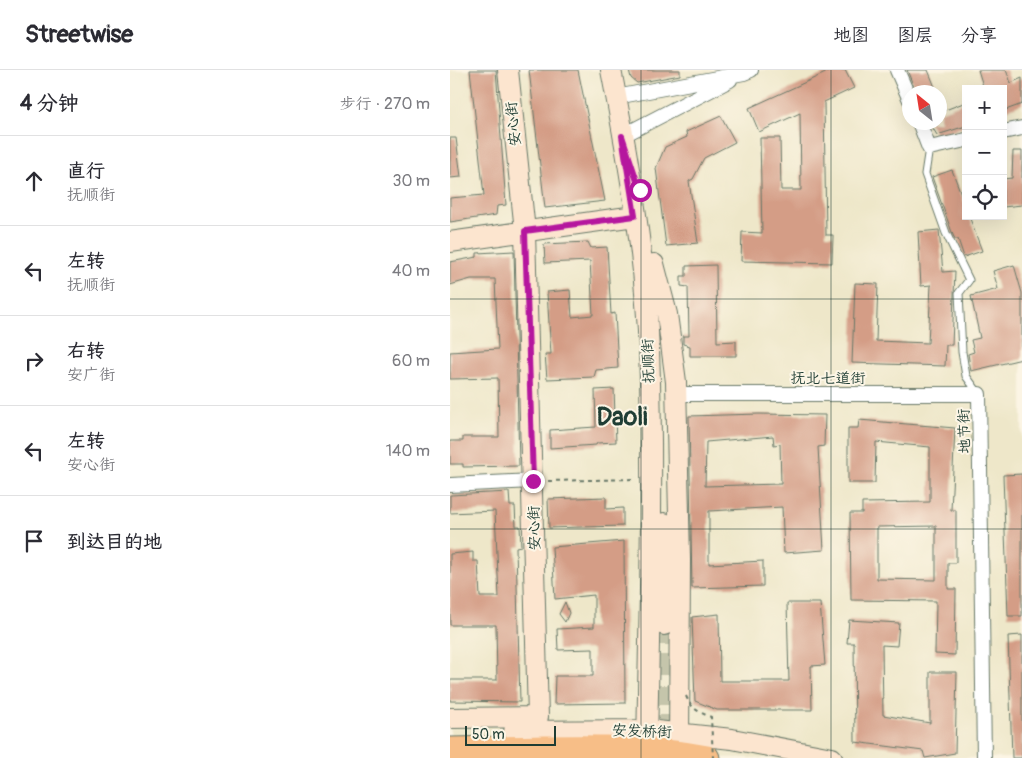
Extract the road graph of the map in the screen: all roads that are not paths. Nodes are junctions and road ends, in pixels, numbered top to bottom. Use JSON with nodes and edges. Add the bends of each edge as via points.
{"nodes":[{"id":1,"x":508,"y":70,"type":"edge"},
{"id":2,"x":611,"y":70,"type":"edge"},
{"id":3,"x":897,"y":70,"type":"edge"},
{"id":4,"x":748,"y":72,"type":"edge"},
{"id":5,"x":904,"y":85,"type":"edge"},
{"id":6,"x":616,"y":97,"type":"junction"},
{"id":7,"x":1022,"y":128,"type":"edge"},
{"id":8,"x":922,"y":130,"type":"edge"},
{"id":9,"x":1007,"y":131,"type":"edge"},
{"id":10,"x":622,"y":136,"type":"junction"},
{"id":11,"x":962,"y":141,"type":"edge"},
{"id":12,"x":929,"y":148,"type":"junction"},
{"id":13,"x":635,"y":216,"type":"junction"},
{"id":14,"x":525,"y":231,"type":"junction"},
{"id":15,"x":450,"y":242,"type":"edge"},
{"id":16,"x":654,"y":264,"type":"junction"},
{"id":17,"x":677,"y":394,"type":"junction"},
{"id":18,"x":979,"y":394,"type":"junction"},
{"id":19,"x":533,"y":481,"type":"junction"},
{"id":20,"x":450,"y":485,"type":"edge"},
{"id":21,"x":664,"y":625,"type":"tunnel mouth"},
{"id":22,"x":450,"y":718,"type":"edge"},
{"id":23,"x":647,"y":740,"type":"junction"},
{"id":24,"x":679,"y":743,"type":"junction"},
{"id":25,"x":453,"y":745,"type":"edge"},
{"id":26,"x":707,"y":758,"type":"edge"},
{"id":27,"x":832,"y":758,"type":"edge"},
{"id":28,"x":984,"y":758,"type":"edge"}],
"edges":[{"from":1,"to":14,"type":"main road","name":"安心街"},
{"from":2,"to":6,"type":"main road"},
{"from":3,"to":5,"type":"street"},
{"from":4,"to":6,"type":"street"},
{"from":4,"to":10,"type":"street"},
{"from":6,"to":10,"type":"main road"},
{"from":7,"to":9,"type":"street"},
{"from":8,"to":12,"type":"street","name":"地节街"},
{"from":10,"to":13,"type":"main road","name":"抚顺街"},
{"from":10,"to":16,"type":"main road","name":"抚顺街","via":[[649,218]]},
{"from":11,"to":12,"type":"street"},
{"from":12,"to":18,"type":"lane","name":"地节街","via":[[925,174],[946,233],[969,280],[959,293],[962,352],[966,376]]},
{"from":13,"to":14,"type":"main road"},
{"from":13,"to":23,"type":"main road","name":"抚顺街","via":[[649,349],[651,479]]},
{"from":14,"to":15,"type":"main road"},
{"from":14,"to":19,"type":"main road","name":"安心街"},
{"from":16,"to":17,"type":"main road","name":"抚顺街","via":[[667,314]]},
{"from":16,"to":21,"type":"main road","name":"抚顺街","via":[[663,389]]},
{"from":17,"to":18,"type":"street","name":"抚北七道街"},
{"from":17,"to":24,"type":"main road","name":"抚顺街"},
{"from":18,"to":28,"type":"street","name":"地节街"},
{"from":19,"to":20,"type":"street"},
{"from":19,"to":22,"type":"main road","name":"安心街","via":[[538,717]]},
{"from":23,"to":24,"type":"highway"},
{"from":23,"to":25,"type":"highway","via":[[566,747]]},
{"from":24,"to":26,"type":"highway"},
{"from":24,"to":27,"type":"main road","name":"安发桥街","via":[[732,739]]}]}
